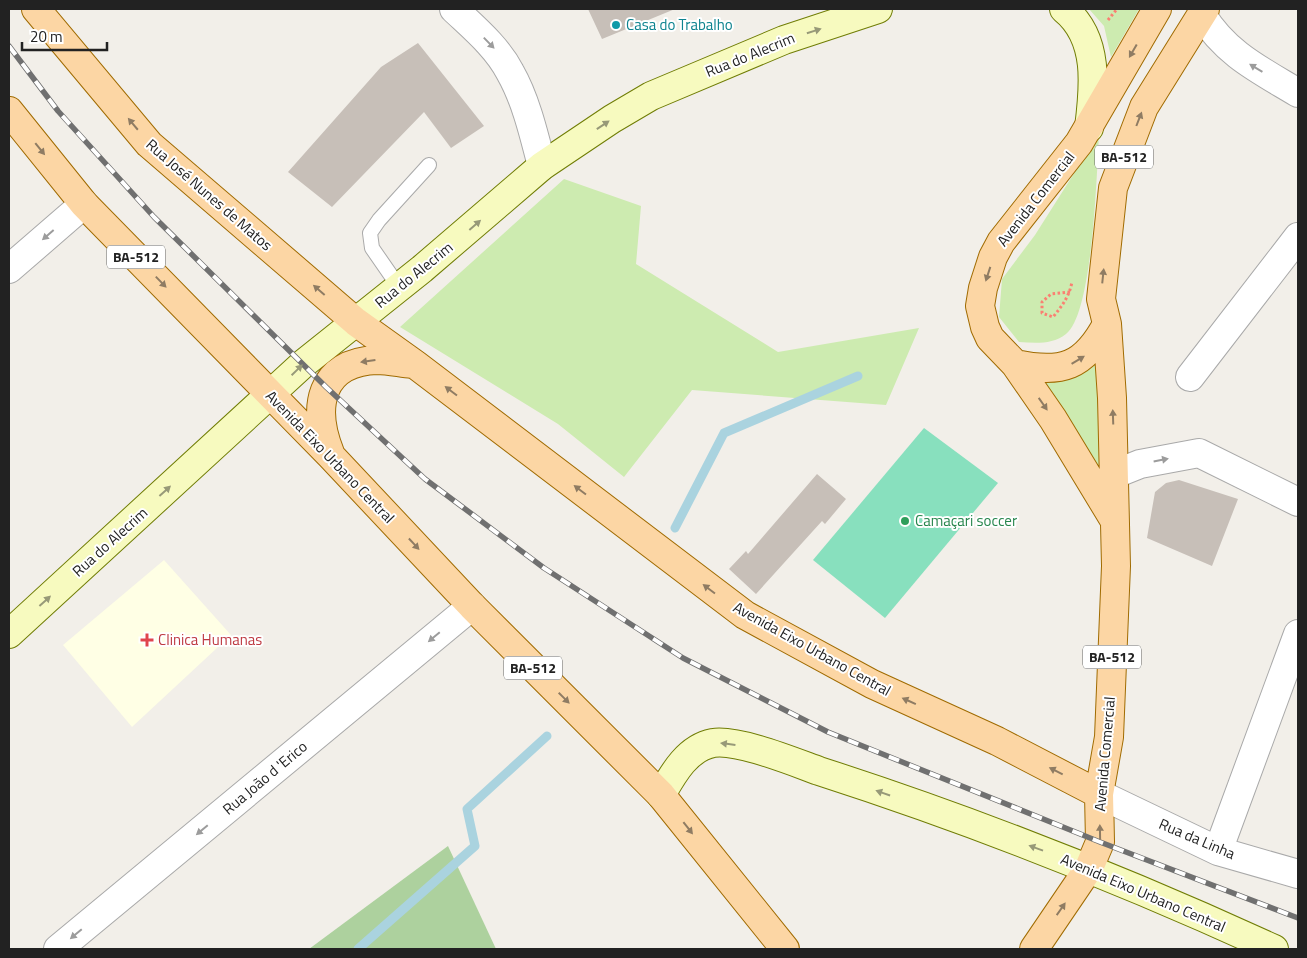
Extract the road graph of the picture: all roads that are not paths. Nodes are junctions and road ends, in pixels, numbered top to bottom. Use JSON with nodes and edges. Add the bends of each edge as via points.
{"nodes":[{"id":1,"x":36,"y":9,"type":"edge"},
{"id":2,"x":454,"y":9,"type":"edge"},
{"id":3,"x":878,"y":9,"type":"edge"},
{"id":4,"x":1064,"y":9,"type":"edge"},
{"id":5,"x":1157,"y":9,"type":"edge"},
{"id":6,"x":1204,"y":12,"type":"edge"},
{"id":7,"x":1298,"y":93,"type":"edge"},
{"id":8,"x":9,"y":111,"type":"edge"},
{"id":9,"x":1089,"y":128,"type":"junction"},
{"id":10,"x":429,"y":166,"type":"dead end"},
{"id":11,"x":542,"y":166,"type":"junction"},
{"id":12,"x":84,"y":204,"type":"junction"},
{"id":13,"x":1298,"y":237,"type":"edge"},
{"id":14,"x":9,"y":269,"type":"edge"},
{"id":15,"x":399,"y":287,"type":"junction"},
{"id":16,"x":356,"y":322,"type":"junction"},
{"id":17,"x":1107,"y":324,"type":"junction"},
{"id":18,"x":1015,"y":364,"type":"junction"},
{"id":19,"x":416,"y":365,"type":"junction"},
{"id":20,"x":1190,"y":377,"type":"dead end"},
{"id":21,"x":271,"y":395,"type":"junction"},
{"id":22,"x":331,"y":456,"type":"junction"},
{"id":23,"x":1115,"y":474,"type":"junction"},
{"id":24,"x":1298,"y":502,"type":"edge"},
{"id":25,"x":1113,"y":518,"type":"junction"},
{"id":26,"x":472,"y":606,"type":"junction"},
{"id":27,"x":9,"y":634,"type":"edge"},
{"id":28,"x":1298,"y":634,"type":"edge"},
{"id":29,"x":1099,"y":794,"type":"junction"},
{"id":30,"x":661,"y":795,"type":"junction"},
{"id":31,"x":1218,"y":852,"type":"junction"},
{"id":32,"x":1089,"y":868,"type":"junction"},
{"id":33,"x":1298,"y":874,"type":"edge"},
{"id":34,"x":58,"y":949,"type":"edge"},
{"id":35,"x":785,"y":949,"type":"edge"},
{"id":36,"x":1034,"y":949,"type":"edge"},
{"id":37,"x":1274,"y":949,"type":"edge"}],
"edges":[{"from":16,"to":1,"type":"main road","name":"Rua José Nunes de Matos","one_way":true,"via":[[149,144]]},
{"from":2,"to":11,"type":"street","one_way":true,"via":[[494,49],[511,72]]},
{"from":11,"to":3,"type":"main road","name":"Rua do Alecrim","one_way":true,"via":[[651,96],[784,40]]},
{"from":4,"to":9,"type":"main road","via":[[1074,17],[1084,34],[1092,59],[1093,94]]},
{"from":5,"to":9,"type":"main road","name":"Avenida Comercial","one_way":true},
{"from":7,"to":6,"type":"street","one_way":true,"via":[[1238,57],[1212,31]]},
{"from":17,"to":6,"type":"main road","name":"Avenida Comercial","number":"BA-512","one_way":true,"via":[[1101,300],[1113,188],[1144,107]]},
{"from":8,"to":12,"type":"main road","name":"Avenida Eixo Urbano Central","number":"BA-512","one_way":true},
{"from":9,"to":18,"type":"main road","name":"Avenida Comercial","one_way":true,"via":[[993,256],[980,306],[985,327],[999,350]]},
{"from":10,"to":15,"type":"lane","via":[[370,233],[372,248]]},
{"from":15,"to":11,"type":"main road","name":"Rua do Alecrim","one_way":true},
{"from":12,"to":14,"type":"street","one_way":true},
{"from":12,"to":21,"type":"main road","name":"Avenida Eixo Urbano Central","number":"BA-512","one_way":true},
{"from":13,"to":20,"type":"street"},
{"from":15,"to":16,"type":"main road","name":"Rua do Alecrim"},
{"from":16,"to":19,"type":"main road","name":"Avenida Eixo Urbano Central"},
{"from":21,"to":16,"type":"main road","name":"Rua do Alecrim","one_way":true,"via":[[303,364]]},
{"from":18,"to":17,"type":"main road","one_way":true,"via":[[1038,369],[1066,367],[1090,351]]},
{"from":23,"to":17,"type":"main road","name":"Avenida Comercial","number":"BA-512","one_way":true},
{"from":18,"to":25,"type":"main road","name":"Avenida Comercial","one_way":true,"via":[[1053,419]]},
{"from":19,"to":22,"type":"main road","one_way":true,"via":[[378,360],[360,362],[344,368],[326,387],[320,422]]},
{"from":29,"to":19,"type":"main road","name":"Avenida Eixo Urbano Central","one_way":true,"via":[[997,741],[872,684],[745,616]]},
{"from":21,"to":22,"type":"main road","name":"Avenida Eixo Urbano Central","number":"BA-512"},
{"from":27,"to":21,"type":"main road","name":"Rua do Alecrim","one_way":true},
{"from":22,"to":26,"type":"main road","name":"Avenida Eixo Urbano Central","number":"BA-512","one_way":true},
{"from":23,"to":24,"type":"street","one_way":true,"via":[[1140,464],[1199,453]]},
{"from":23,"to":25,"type":"main road","name":"Avenida Comercial","number":"BA-512"},
{"from":25,"to":29,"type":"main road","name":"Avenida Comercial","number":"BA-512","via":[[1116,566],[1109,737]]},
{"from":26,"to":30,"type":"main road","name":"Avenida Eixo Urbano Central","number":"BA-512","one_way":true},
{"from":26,"to":34,"type":"street","name":"Rua João d 'Erico","one_way":true},
{"from":28,"to":31,"type":"street"},
{"from":29,"to":31,"type":"street","name":"Rua da Linha"},
{"from":32,"to":29,"type":"main road","name":"Avenida Comercial","number":"BA-512","one_way":true,"via":[[1100,842]]},
{"from":32,"to":30,"type":"main road","name":"Avenida Eixo Urbano Central","one_way":true,"via":[[838,777],[730,744],[714,743],[685,759]]},
{"from":30,"to":35,"type":"main road","name":"Avenida Eixo Urbano Central","number":"BA-512","one_way":true},
{"from":31,"to":33,"type":"street","name":"Rua da Linha"},
{"from":36,"to":32,"type":"main road","number":"BA-512","one_way":true},
{"from":32,"to":37,"type":"main road","name":"Avenida Eixo Urbano Central"}]}
